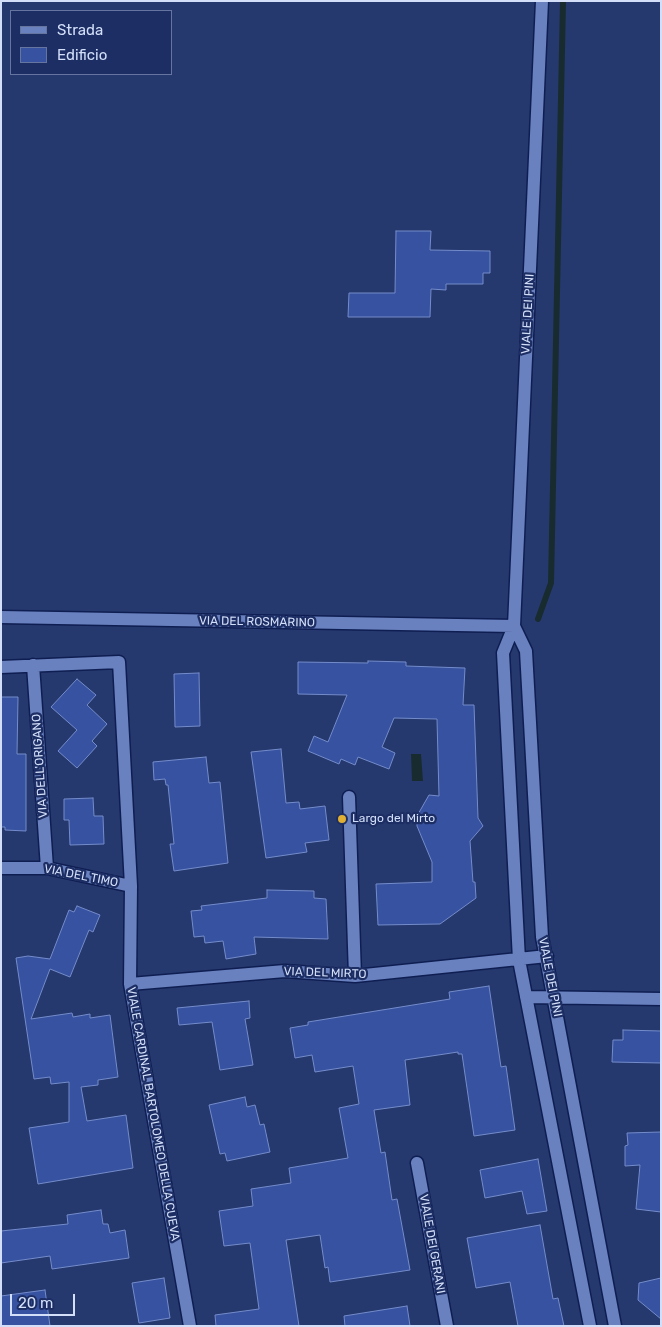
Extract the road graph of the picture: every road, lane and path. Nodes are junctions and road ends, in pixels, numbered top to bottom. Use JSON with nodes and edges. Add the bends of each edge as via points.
{"nodes":[{"id":1,"x":542,"y":1,"type":"edge"},
{"id":2,"x":1,"y":617,"type":"edge"},
{"id":3,"x":514,"y":626,"type":"junction"},
{"id":4,"x":33,"y":665,"type":"junction"},
{"id":5,"x":1,"y":667,"type":"edge"},
{"id":6,"x":348,"y":797,"type":"dead end"},
{"id":7,"x":1,"y":868,"type":"edge"},
{"id":8,"x":47,"y":868,"type":"junction"},
{"id":9,"x":131,"y":886,"type":"junction"},
{"id":10,"x":547,"y":956,"type":"junction"},
{"id":11,"x":519,"y":960,"type":"junction"},
{"id":12,"x":355,"y":976,"type":"junction"},
{"id":13,"x":130,"y":984,"type":"junction"},
{"id":14,"x":526,"y":997,"type":"junction"},
{"id":15,"x":554,"y":998,"type":"junction"},
{"id":16,"x":661,"y":999,"type":"edge"},
{"id":17,"x":417,"y":1163,"type":"dead end"},
{"id":18,"x":190,"y":1326,"type":"edge"},
{"id":19,"x":447,"y":1326,"type":"edge"},
{"id":20,"x":590,"y":1326,"type":"edge"},
{"id":21,"x":615,"y":1326,"type":"edge"}],
"edges":[{"from":1,"to":3,"type":"street","name":"VIALE DEI PINI"},
{"from":2,"to":3,"type":"street","name":"VIA DEL ROSMARINO"},
{"from":3,"to":10,"type":"street","name":"VIALE DEI PINI","via":[[526,651],[542,937]]},
{"from":3,"to":11,"type":"street","name":"VIALE DEI PINI","via":[[503,653]]},
{"from":4,"to":5,"type":"street"},
{"from":4,"to":8,"type":"street","name":"VIA DELL'ORIGANO"},
{"from":4,"to":9,"type":"street","name":"VIALE CARDINAL BARTOLOMEO DELLA CUEVA","via":[[119,662]]},
{"from":6,"to":12,"type":"street"},
{"from":7,"to":8,"type":"street","name":"VIA DEL TIMO"},
{"from":8,"to":9,"type":"street","name":"VIA DEL TIMO"},
{"from":9,"to":13,"type":"street","name":"VIALE CARDINAL BARTOLOMEO DELLA CUEVA"},
{"from":10,"to":11,"type":"street","name":"VIA DEL MIRTO"},
{"from":10,"to":15,"type":"street","name":"VIALE DEI PINI"},
{"from":11,"to":12,"type":"street","name":"VIA DEL MIRTO"},
{"from":11,"to":14,"type":"street","name":"VIALE DEI PINI"},
{"from":12,"to":13,"type":"street","name":"VIA DEL MIRTO","via":[[285,971]]},
{"from":13,"to":18,"type":"street","name":"VIALE CARDINAL BARTOLOMEO DELLA CUEVA"},
{"from":14,"to":15,"type":"street"},
{"from":14,"to":20,"type":"street","name":"VIALE DEI PINI"},
{"from":15,"to":16,"type":"street"},
{"from":15,"to":21,"type":"street","name":"VIALE DEI PINI"},
{"from":17,"to":19,"type":"street","name":"VIALE DEI GERANI"}]}
